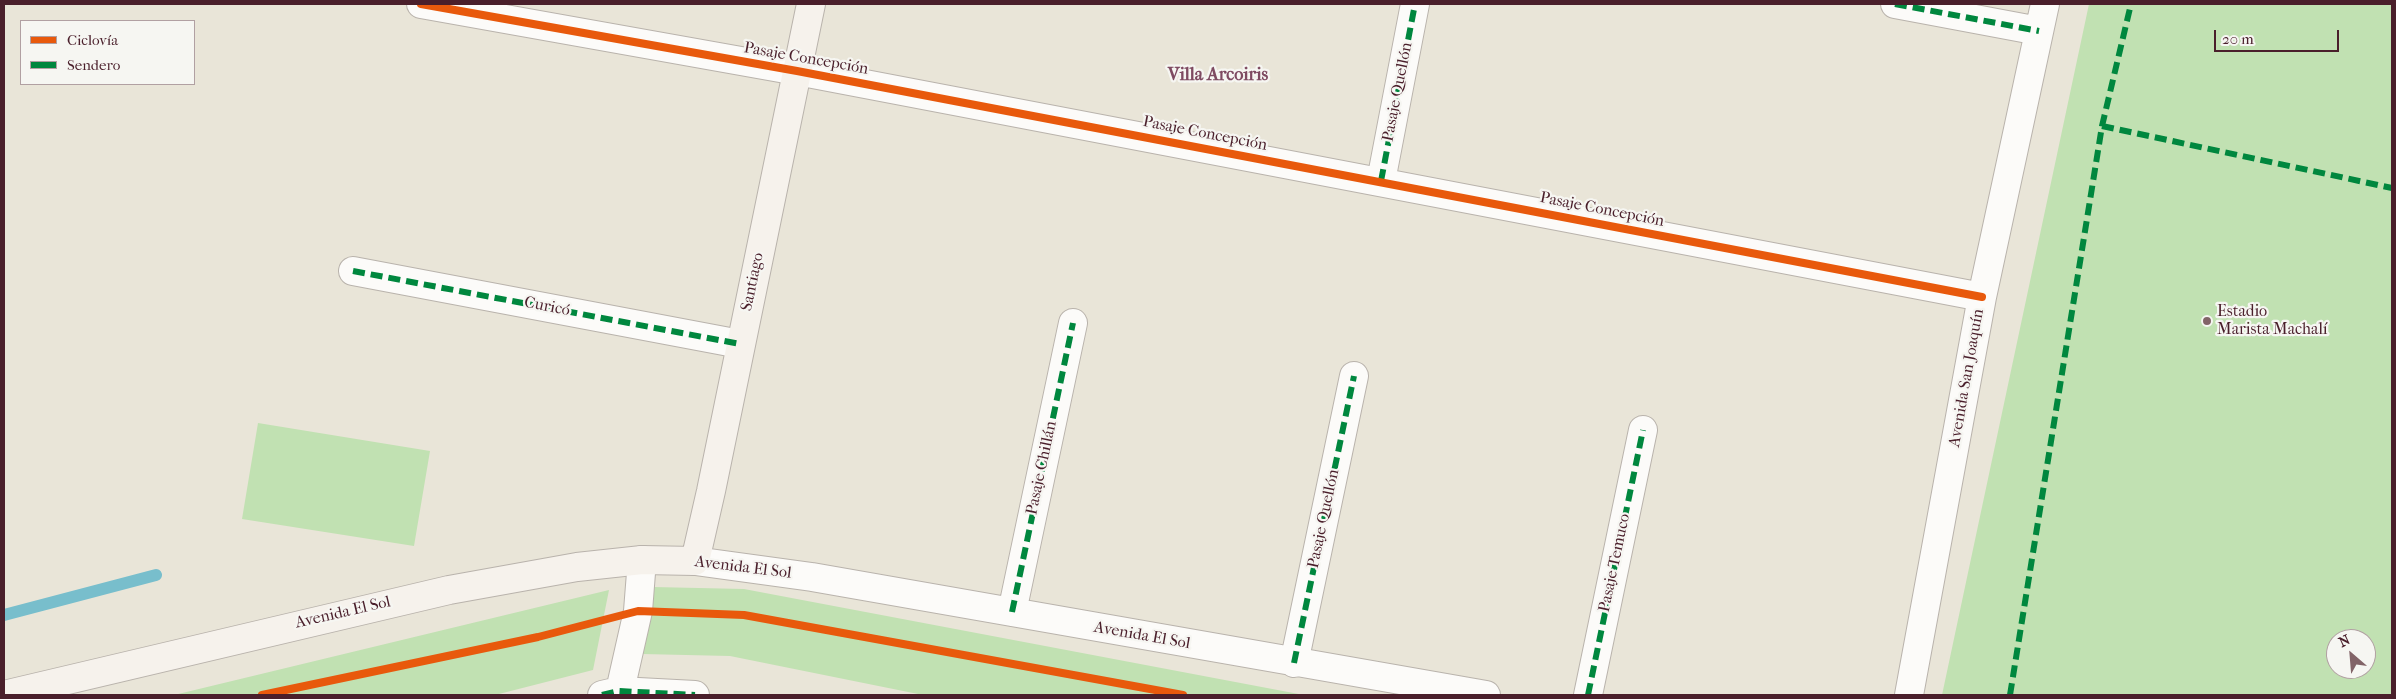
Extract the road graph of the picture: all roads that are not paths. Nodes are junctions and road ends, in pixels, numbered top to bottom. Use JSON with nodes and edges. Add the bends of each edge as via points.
{"nodes":[{"id":1,"x":421,"y":4,"type":"edge"},
{"id":2,"x":811,"y":4,"type":"edge"},
{"id":3,"x":1415,"y":4,"type":"edge"},
{"id":4,"x":1896,"y":4,"type":"edge"},
{"id":5,"x":2045,"y":4,"type":"edge"},
{"id":6,"x":2039,"y":30,"type":"junction"},
{"id":7,"x":797,"y":71,"type":"junction"},
{"id":8,"x":1380,"y":181,"type":"junction"},
{"id":9,"x":353,"y":271,"type":"dead end"},
{"id":10,"x":1982,"y":297,"type":"junction"},
{"id":11,"x":1073,"y":323,"type":"dead end"},
{"id":12,"x":740,"y":344,"type":"junction"},
{"id":13,"x":1354,"y":376,"type":"dead end"},
{"id":14,"x":1643,"y":430,"type":"dead end"},
{"id":15,"x":642,"y":560,"type":"junction"},
{"id":16,"x":694,"y":561,"type":"junction"},
{"id":17,"x":1012,"y":612,"type":"junction"},
{"id":18,"x":1294,"y":663,"type":"junction"},
{"id":19,"x":613,"y":694,"type":"edge"},
{"id":20,"x":4,"y":695,"type":"edge"},
{"id":21,"x":695,"y":695,"type":"edge"},
{"id":22,"x":1486,"y":695,"type":"edge"},
{"id":23,"x":1588,"y":695,"type":"edge"},
{"id":24,"x":1909,"y":695,"type":"edge"}],
"edges":[{"from":1,"to":7,"type":"street","name":"Pasaje Concepción"},
{"from":2,"to":7,"type":"street","name":"Santiago"},
{"from":3,"to":8,"type":"street","name":"Pasaje Quellón"},
{"from":4,"to":6,"type":"street"},
{"from":5,"to":6,"type":"street","name":"Avenida San Joaquín"},
{"from":6,"to":10,"type":"street","name":"Avenida San Joaquín"},
{"from":7,"to":8,"type":"street","name":"Pasaje Concepción"},
{"from":7,"to":12,"type":"street","name":"Santiago"},
{"from":8,"to":10,"type":"street","name":"Pasaje Concepción"},
{"from":9,"to":12,"type":"street","name":"Curicó"},
{"from":10,"to":24,"type":"street","name":"Avenida San Joaquín"},
{"from":11,"to":17,"type":"street","name":"Pasaje Chillán"},
{"from":12,"to":16,"type":"street","name":"Santiago"},
{"from":13,"to":18,"type":"street","name":"Pasaje Quellón"},
{"from":14,"to":23,"type":"street","name":"Pasaje Temuco"},
{"from":15,"to":16,"type":"street","name":"Avenida El Sol"},
{"from":15,"to":19,"type":"street","via":[[638,611]]},
{"from":15,"to":20,"type":"street","name":"Avenida El Sol","via":[[577,567],[439,592]]},
{"from":16,"to":17,"type":"street","name":"Avenida El Sol","via":[[812,577]]},
{"from":17,"to":18,"type":"street","name":"Avenida El Sol"},
{"from":18,"to":22,"type":"street","name":"Avenida El Sol"},
{"from":19,"to":21,"type":"street"}]}
